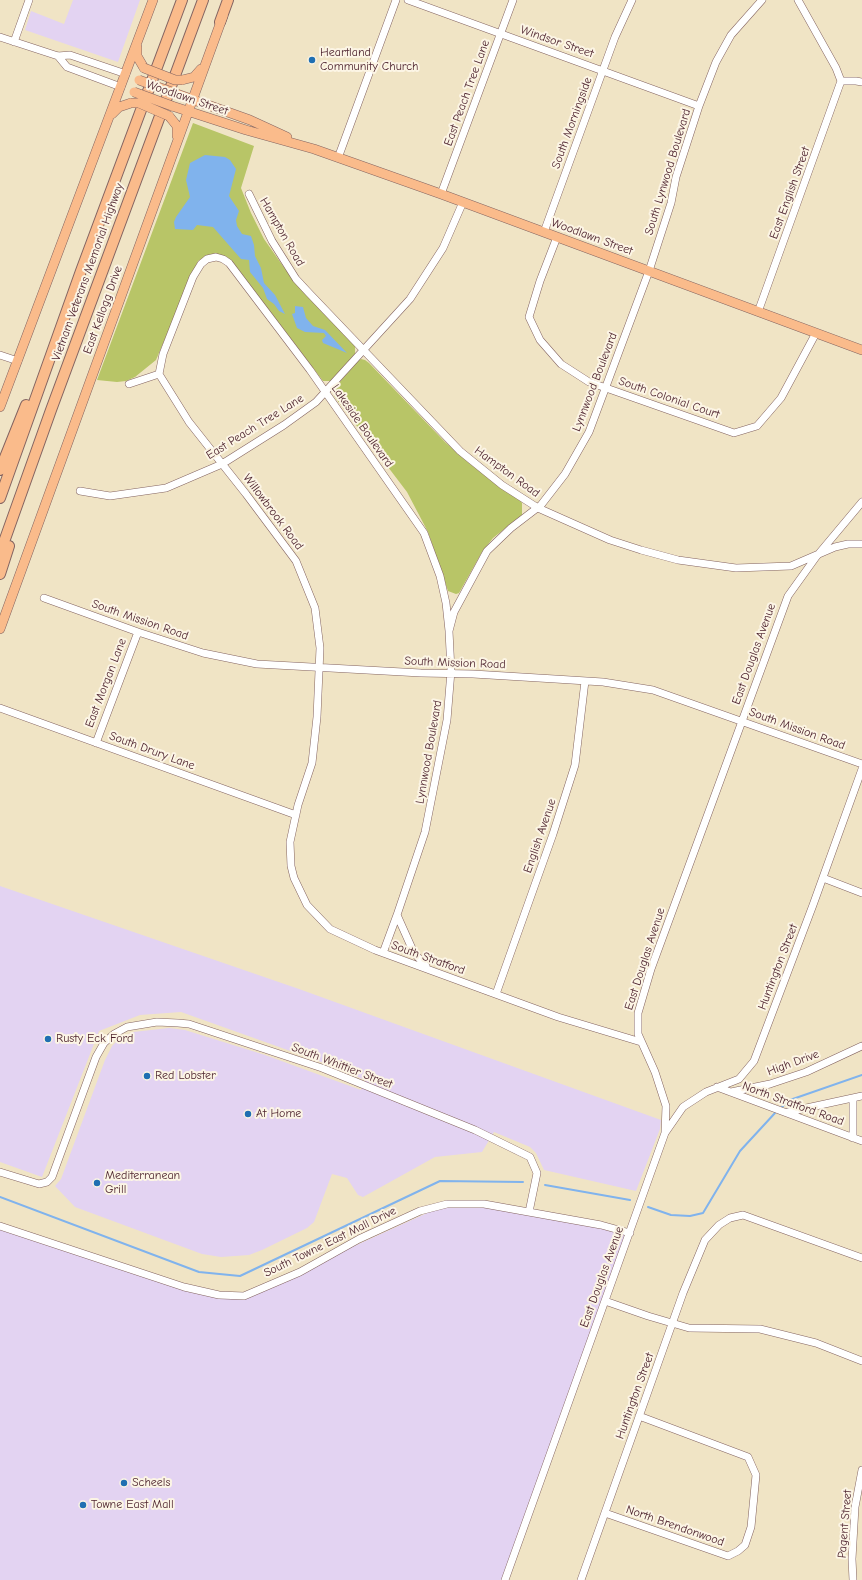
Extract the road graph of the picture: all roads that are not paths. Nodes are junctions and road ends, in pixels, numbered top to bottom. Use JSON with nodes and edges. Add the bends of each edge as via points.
{"nodes":[{"id":1,"x":29,"y":0,"type":"edge"},
{"id":2,"x":153,"y":0,"type":"edge"},
{"id":3,"x":182,"y":0,"type":"edge"},
{"id":4,"x":203,"y":0,"type":"edge"},
{"id":5,"x":229,"y":0,"type":"edge"},
{"id":6,"x":396,"y":0,"type":"edge"},
{"id":7,"x":408,"y":0,"type":"edge"},
{"id":8,"x":513,"y":0,"type":"edge"},
{"id":9,"x":632,"y":0,"type":"edge"},
{"id":10,"x":762,"y":0,"type":"edge"},
{"id":11,"x":798,"y":0,"type":"edge"},
{"id":12,"x":220,"y":22,"type":"joint"},
{"id":13,"x":501,"y":34,"type":"junction"},
{"id":14,"x":0,"y":37,"type":"edge"},
{"id":15,"x":14,"y":42,"type":"junction"},
{"id":16,"x":137,"y":44,"type":"junction"},
{"id":17,"x":58,"y":56,"type":"junction"},
{"id":18,"x":204,"y":65,"type":"junction"},
{"id":19,"x":604,"y":70,"type":"junction"},
{"id":20,"x":126,"y":74,"type":"junction"},
{"id":21,"x":841,"y":81,"type":"junction"},
{"id":22,"x":862,"y":82,"type":"edge"},
{"id":23,"x":121,"y":87,"type":"junction"},
{"id":24,"x":192,"y":100,"type":"junction"},
{"id":25,"x":699,"y":106,"type":"junction"},
{"id":26,"x":188,"y":112,"type":"junction"},
{"id":27,"x":110,"y":117,"type":"junction"},
{"id":28,"x":177,"y":139,"type":"junction"},
{"id":29,"x":314,"y":149,"type":"junction"},
{"id":30,"x":338,"y":158,"type":"junction"},
{"id":31,"x":249,"y":194,"type":"dead end"},
{"id":32,"x":441,"y":194,"type":"junction"},
{"id":33,"x":463,"y":202,"type":"junction"},
{"id":34,"x":544,"y":232,"type":"junction"},
{"id":35,"x":557,"y":237,"type":"junction"},
{"id":36,"x":81,"y":271,"type":"junction"},
{"id":37,"x":649,"y":271,"type":"junction"},
{"id":38,"x":758,"y":312,"type":"junction"},
{"id":39,"x":816,"y":333,"type":"junction"},
{"id":40,"x":362,"y":350,"type":"junction"},
{"id":41,"x":862,"y":350,"type":"edge"},
{"id":42,"x":0,"y":355,"type":"edge"},
{"id":43,"x":18,"y":361,"type":"junction"},
{"id":44,"x":159,"y":374,"type":"junction"},
{"id":45,"x":130,"y":384,"type":"dead end"},
{"id":46,"x":606,"y":388,"type":"junction"},
{"id":47,"x":325,"y":392,"type":"junction"},
{"id":48,"x":0,"y":407,"type":"edge"},
{"id":49,"x":51,"y":410,"type":"junction"},
{"id":50,"x":222,"y":464,"type":"junction"},
{"id":51,"x":0,"y":470,"type":"edge"},
{"id":52,"x":80,"y":492,"type":"dead end"},
{"id":53,"x":0,"y":498,"type":"edge"},
{"id":54,"x":862,"y":502,"type":"edge"},
{"id":55,"x":538,"y":508,"type":"junction"},
{"id":56,"x":862,"y":544,"type":"edge"},
{"id":57,"x":0,"y":553,"type":"edge"},
{"id":58,"x":816,"y":557,"type":"junction"},
{"id":59,"x":0,"y":574,"type":"edge"},
{"id":60,"x":44,"y":598,"type":"dead end"},
{"id":61,"x":0,"y":630,"type":"edge"},
{"id":62,"x":138,"y":632,"type":"junction"},
{"id":63,"x":449,"y":632,"type":"junction"},
{"id":64,"x":319,"y":668,"type":"junction"},
{"id":65,"x":451,"y":674,"type":"junction"},
{"id":66,"x":585,"y":681,"type":"junction"},
{"id":67,"x":0,"y":708,"type":"edge"},
{"id":68,"x":741,"y":721,"type":"junction"},
{"id":69,"x":96,"y":743,"type":"junction"},
{"id":70,"x":862,"y":764,"type":"edge"},
{"id":71,"x":862,"y":769,"type":"edge"},
{"id":72,"x":296,"y":815,"type":"junction"},
{"id":73,"x":823,"y":878,"type":"junction"},
{"id":74,"x":862,"y":893,"type":"edge"},
{"id":75,"x":397,"y":915,"type":"junction"},
{"id":76,"x":383,"y":953,"type":"junction"},
{"id":77,"x":430,"y":968,"type":"junction"},
{"id":78,"x":496,"y":994,"type":"junction"},
{"id":79,"x":641,"y":1042,"type":"junction"},
{"id":80,"x":862,"y":1046,"type":"edge"},
{"id":81,"x":717,"y":1087,"type":"junction"},
{"id":82,"x":729,"y":1092,"type":"junction"},
{"id":83,"x":862,"y":1096,"type":"edge"},
{"id":84,"x":854,"y":1098,"type":"junction"},
{"id":85,"x":785,"y":1112,"type":"junction"},
{"id":86,"x":665,"y":1133,"type":"junction"},
{"id":87,"x":853,"y":1138,"type":"junction"},
{"id":88,"x":862,"y":1142,"type":"edge"},
{"id":89,"x":0,"y":1172,"type":"edge"},
{"id":90,"x":529,"y":1212,"type":"junction"},
{"id":91,"x":0,"y":1226,"type":"edge"},
{"id":92,"x":630,"y":1233,"type":"junction"},
{"id":93,"x":862,"y":1258,"type":"edge"},
{"id":94,"x":605,"y":1301,"type":"junction"},
{"id":95,"x":672,"y":1323,"type":"junction"},
{"id":96,"x":862,"y":1361,"type":"edge"},
{"id":97,"x":639,"y":1416,"type":"junction"},
{"id":98,"x":862,"y":1470,"type":"edge"},
{"id":99,"x":605,"y":1513,"type":"junction"},
{"id":100,"x":505,"y":1580,"type":"edge"},
{"id":101,"x":581,"y":1580,"type":"edge"},
{"id":102,"x":853,"y":1580,"type":"edge"}],
"edges":[{"from":1,"to":15,"type":"street"},
{"from":2,"to":16,"type":"main road"},
{"from":3,"to":36,"type":"highway","name":"Vietnam Veterans Memorial Highway"},
{"from":4,"to":49,"type":"highway","name":"Vietnam Veterans Memorial Highway"},
{"from":5,"to":12,"type":"highway"},
{"from":6,"to":30,"type":"street"},
{"from":7,"to":13,"type":"street","name":"Windsor Street"},
{"from":8,"to":13,"type":"street","name":"East Peach Tree Lane"},
{"from":9,"to":19,"type":"street","name":"South Morningside","via":[[615,37]]},
{"from":10,"to":25,"type":"street","name":"South Lynwood Boulevard","via":[[731,35],[716,62]]},
{"from":11,"to":21,"type":"street"},
{"from":12,"to":18,"type":"main road","name":"East Kellogg Drive"},
{"from":13,"to":19,"type":"street","name":"Windsor Street"},
{"from":13,"to":32,"type":"street","name":"East Peach Tree Lane"},
{"from":14,"to":15,"type":"street","name":"Woodlawn Street"},
{"from":15,"to":17,"type":"street","name":"Woodlawn Street"},
{"from":16,"to":18,"type":"main road","bridge":true,"via":[[137,56],[144,68],[175,80],[194,77]]},
{"from":16,"to":20,"type":"main road"},
{"from":17,"to":20,"type":"street","name":"Woodlawn Street","via":[[70,55]]},
{"from":17,"to":23,"type":"street","name":"Woodlawn Street","via":[[67,67]]},
{"from":18,"to":24,"type":"main road","name":"East Kellogg Drive"},
{"from":19,"to":25,"type":"street","name":"Windsor Street"},
{"from":19,"to":34,"type":"street","name":"South Morningside"},
{"from":20,"to":23,"type":"main road"},
{"from":20,"to":24,"type":"main road","name":"Woodlawn Street","bridge":true},
{"from":21,"to":22,"type":"street"},
{"from":21,"to":38,"type":"street","name":"East English Street"},
{"from":23,"to":26,"type":"main road","name":"Woodlawn Street","bridge":true},
{"from":23,"to":27,"type":"main road"},
{"from":24,"to":26,"type":"main road","name":"East Kellogg Drive"},
{"from":24,"to":29,"type":"main road","name":"Woodlawn Street","via":[[250,120]]},
{"from":25,"to":37,"type":"street","name":"South Lynwood Boulevard"},
{"from":26,"to":28,"type":"main road","name":"East Kellogg Drive"},
{"from":26,"to":29,"type":"main road","name":"Woodlawn Street"},
{"from":27,"to":28,"type":"main road","bridge":true,"via":[[120,107],[139,103],[169,116],[177,126]]},
{"from":27,"to":43,"type":"main road"},
{"from":28,"to":61,"type":"main road","name":"East Kellogg Drive"},
{"from":29,"to":30,"type":"main road","name":"Woodlawn Street"},
{"from":30,"to":32,"type":"main road","name":"Woodlawn Street"},
{"from":31,"to":40,"type":"street","name":"Hampton Road","via":[[272,241],[296,279]]},
{"from":32,"to":33,"type":"main road","name":"Woodlawn Street"},
{"from":33,"to":34,"type":"main road","name":"Woodlawn Street"},
{"from":33,"to":40,"type":"street","name":"East Peach Tree Lane","via":[[444,248],[414,292]]},
{"from":34,"to":35,"type":"main road","name":"Woodlawn Street"},
{"from":35,"to":37,"type":"main road","name":"Woodlawn Street"},
{"from":35,"to":46,"type":"street","name":"South Colonial Court","via":[[529,316],[540,340],[561,364],[589,382]]},
{"from":36,"to":51,"type":"highway"},
{"from":36,"to":53,"type":"highway","name":"Vietnam Veterans Memorial Highway"},
{"from":37,"to":38,"type":"main road","name":"Woodlawn Street"},
{"from":37,"to":46,"type":"street","name":"Lynnwood Boulevard"},
{"from":38,"to":39,"type":"main road","name":"Woodlawn Street"},
{"from":39,"to":41,"type":"main road","name":"Woodlawn Street"},
{"from":39,"to":46,"type":"street","name":"South Colonial Court","via":[[781,398],[757,426],[734,433]]},
{"from":40,"to":47,"type":"street","name":"East Peach Tree Lane"},
{"from":40,"to":55,"type":"street","name":"Hampton Road","via":[[460,451],[502,485]]},
{"from":42,"to":43,"type":"street"},
{"from":43,"to":48,"type":"main road"},
{"from":44,"to":45,"type":"street"},
{"from":44,"to":47,"type":"street","name":"Lakeside Boulevard","via":[[163,354],[193,277],[201,264],[216,257],[229,263]]},
{"from":44,"to":50,"type":"street","name":"Willowbrook Road","via":[[189,422]]},
{"from":46,"to":55,"type":"street","name":"Lynnwood Boulevard","via":[[589,432],[565,474]]},
{"from":47,"to":50,"type":"street","name":"East Peach Tree Lane","via":[[316,402],[284,425]]},
{"from":47,"to":63,"type":"street","name":"Lakeside Boulevard","via":[[424,533],[440,576]]},
{"from":49,"to":57,"type":"highway","name":"Vietnam Veterans Memorial Highway"},
{"from":49,"to":59,"type":"highway"},
{"from":50,"to":52,"type":"street","name":"East Peach Tree Lane","via":[[166,488],[110,496]]},
{"from":50,"to":64,"type":"street","name":"Willowbrook Road","via":[[296,561],[315,608],[320,648]]},
{"from":54,"to":58,"type":"street","name":"East Douglas Avenue"},
{"from":55,"to":58,"type":"street","name":"Hampton Road","via":[[610,540],[678,560],[736,568],[769,568],[791,566]]},
{"from":55,"to":63,"type":"street","name":"Lynnwood Boulevard","via":[[511,528],[487,551],[454,612]]},
{"from":56,"to":58,"type":"street","name":"Hampton Road","via":[[835,547]]},
{"from":58,"to":68,"type":"street","name":"East Douglas Avenue","via":[[788,596]]},
{"from":60,"to":62,"type":"street","name":"South Mission Road"},
{"from":62,"to":64,"type":"street","name":"South Mission Road","via":[[203,653],[241,661]]},
{"from":62,"to":69,"type":"street","name":"East Morgan Lane"},
{"from":63,"to":65,"type":"street","name":"Lynnwood Boulevard"},
{"from":64,"to":65,"type":"street","name":"South Mission Road"},
{"from":64,"to":72,"type":"street","name":"Willowbrook Road","via":[[312,763]]},
{"from":65,"to":66,"type":"street","name":"South Mission Road"},
{"from":65,"to":75,"type":"street","name":"Lynnwood Boulevard","via":[[447,720],[425,832]]},
{"from":66,"to":68,"type":"street","name":"South Mission Road","via":[[653,690]]},
{"from":66,"to":78,"type":"street","name":"English Avenue","via":[[575,765]]},
{"from":67,"to":69,"type":"street","name":"South Drury Lane"},
{"from":68,"to":70,"type":"street","name":"South Mission Road"},
{"from":68,"to":79,"type":"street","name":"East Douglas Avenue","via":[[651,969],[638,1014],[638,1034]]},
{"from":69,"to":72,"type":"street","name":"South Drury Lane"},
{"from":71,"to":73,"type":"street","name":"Huntington Street"},
{"from":72,"to":76,"type":"street","name":"South Stratford","via":[[290,842],[291,866],[307,905],[330,928]]},
{"from":73,"to":74,"type":"street"},
{"from":73,"to":81,"type":"street","name":"Huntington Street","via":[[754,1061],[739,1079]]},
{"from":75,"to":76,"type":"street","name":"Lynnwood Boulevard"},
{"from":75,"to":77,"type":"street","via":[[414,953]]},
{"from":76,"to":77,"type":"street","name":"South Stratford"},
{"from":77,"to":78,"type":"street","name":"South Stratford"},
{"from":78,"to":79,"type":"street","name":"South Stratford","via":[[558,1017]]},
{"from":79,"to":86,"type":"street","name":"East Douglas Avenue","via":[[655,1072],[666,1106]]},
{"from":80,"to":82,"type":"street","name":"High Drive","via":[[806,1072],[770,1084]]},
{"from":81,"to":82,"type":"street","name":"North Stratford Road"},
{"from":81,"to":86,"type":"street","name":"Huntington Street","via":[[682,1107]]},
{"from":82,"to":85,"type":"street","name":"North Stratford Road"},
{"from":83,"to":84,"type":"street"},
{"from":84,"to":85,"type":"street"},
{"from":84,"to":87,"type":"street"},
{"from":85,"to":87,"type":"street","name":"North Stratford Road"},
{"from":86,"to":92,"type":"street","name":"East Douglas Avenue"},
{"from":87,"to":88,"type":"street","name":"North Stratford Road"},
{"from":89,"to":90,"type":"street","name":"South Whittier Street","via":[[39,1184],[47,1182],[53,1174],[96,1058],[109,1038],[127,1027],[156,1022],[178,1023],[189,1024],[322,1068],[475,1130],[530,1157],[537,1173]]},
{"from":90,"to":91,"type":"street","name":"South Towne East Mall Drive","via":[[484,1204],[447,1204],[420,1211],[359,1239],[300,1272],[244,1296],[219,1295],[184,1287]]},
{"from":90,"to":92,"type":"street","name":"South Towne East Mall Drive"},
{"from":92,"to":94,"type":"street","name":"East Douglas Avenue"},
{"from":93,"to":95,"type":"street","name":"Huntington Street","via":[[743,1215],[730,1218],[719,1225],[705,1240]]},
{"from":94,"to":95,"type":"street"},
{"from":94,"to":100,"type":"street","name":"East Douglas Avenue"},
{"from":95,"to":96,"type":"street","via":[[689,1328],[760,1329],[816,1343]]},
{"from":95,"to":97,"type":"street","name":"Huntington Street"},
{"from":97,"to":99,"type":"street","name":"Huntington Street"},
{"from":97,"to":99,"type":"street","name":"North Brendonwood","via":[[748,1457],[756,1475],[751,1527],[744,1545],[728,1556]]},
{"from":98,"to":102,"type":"street","name":"Pagent Street","via":[[855,1507]]},
{"from":99,"to":101,"type":"street","name":"Huntington Street"}]}
